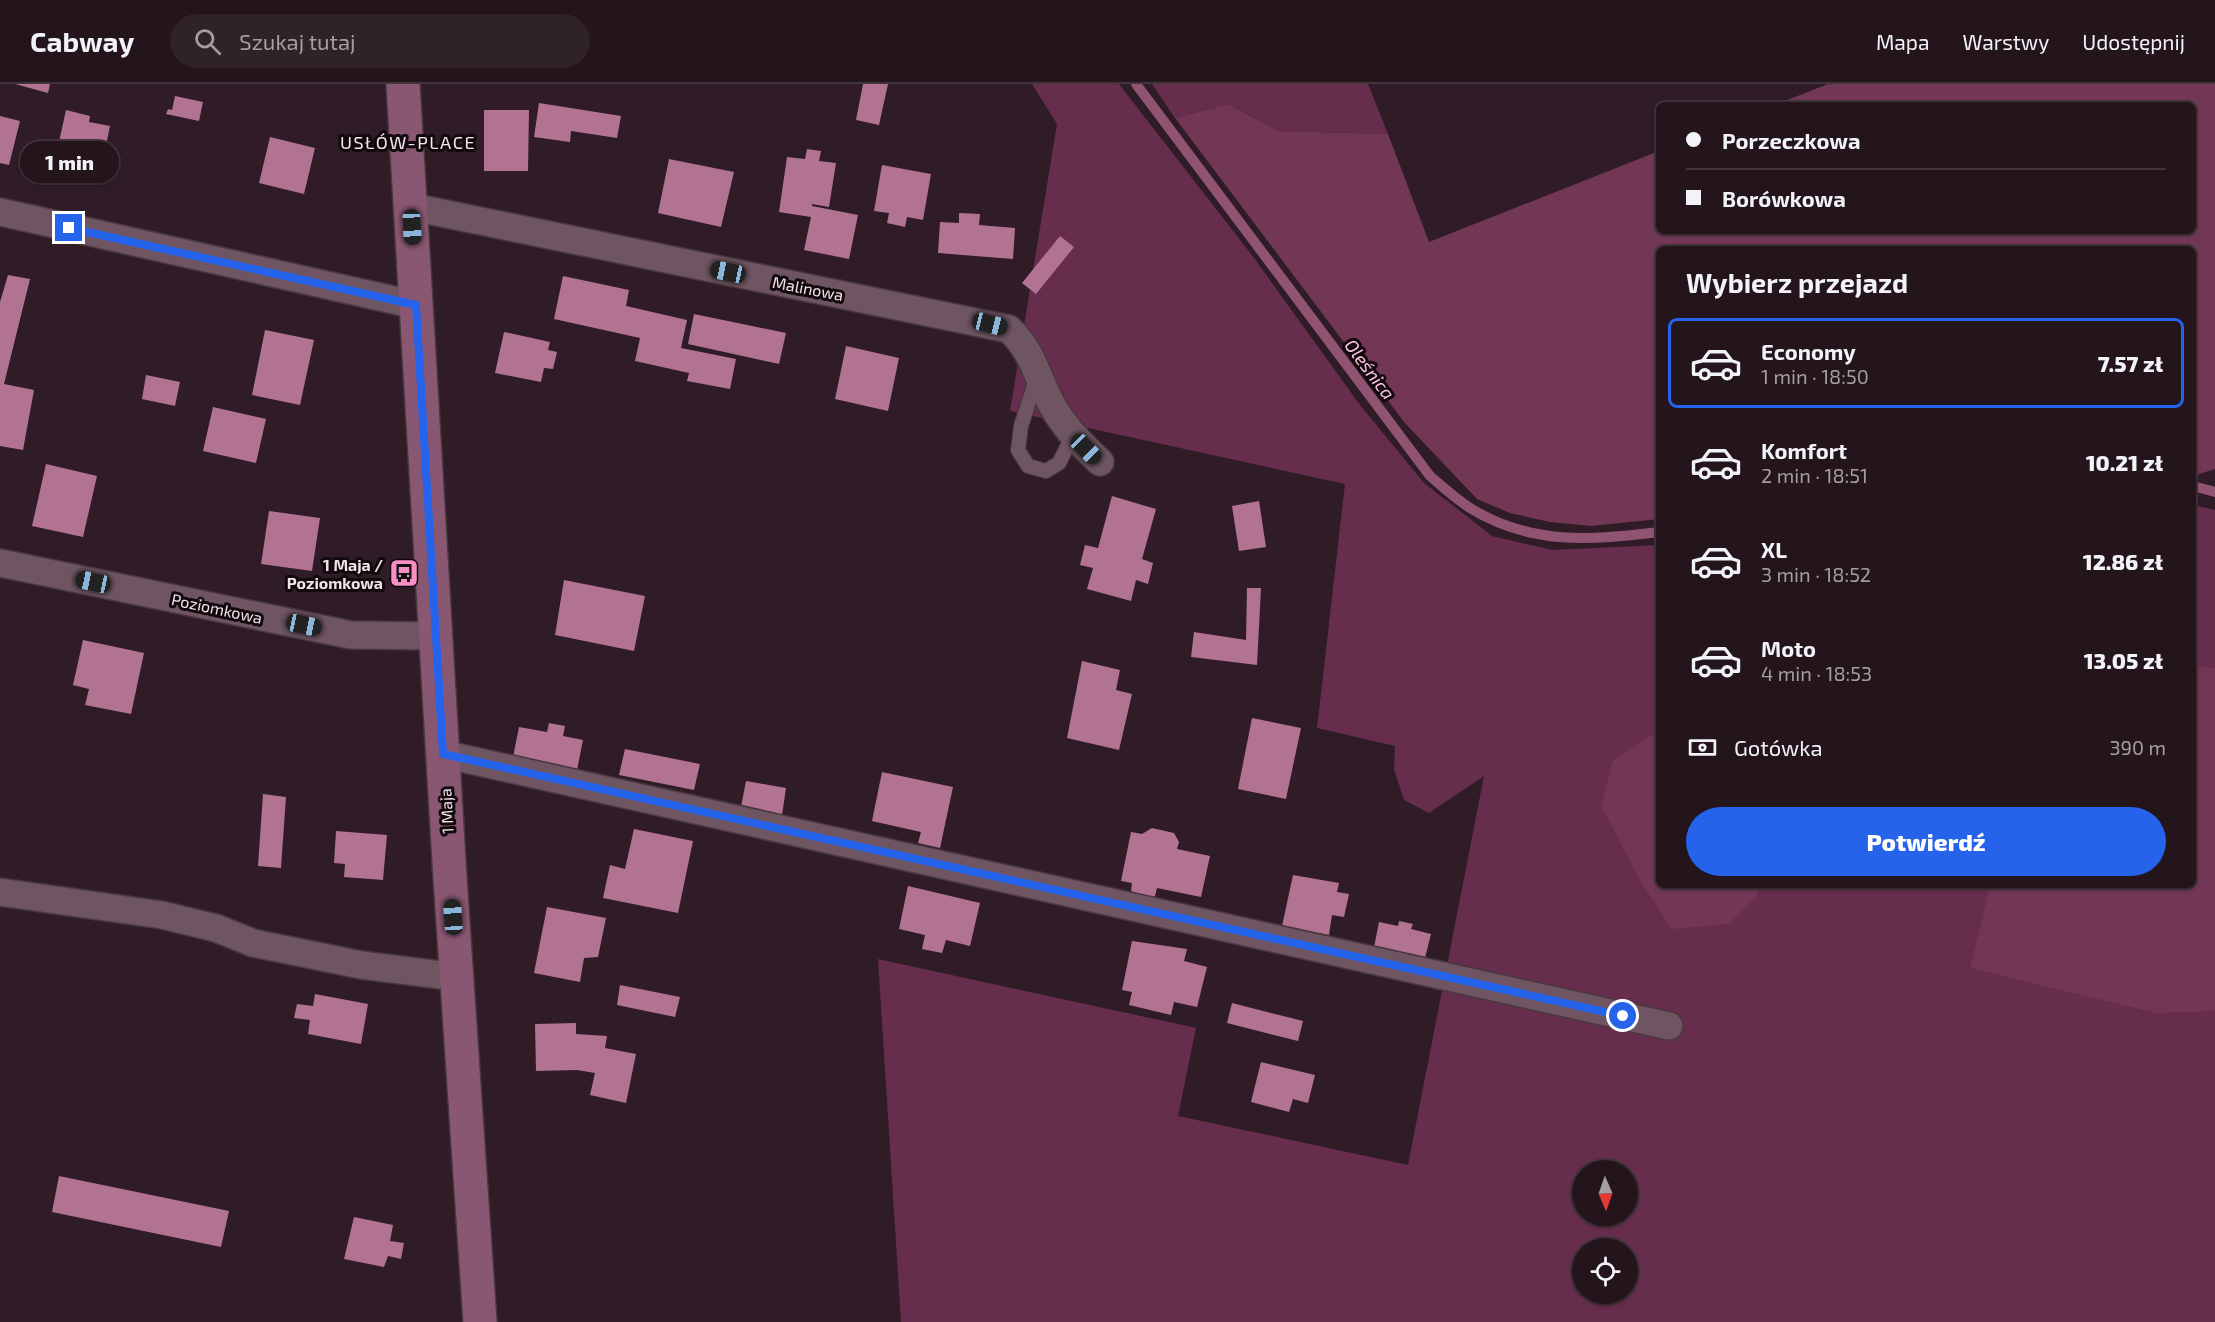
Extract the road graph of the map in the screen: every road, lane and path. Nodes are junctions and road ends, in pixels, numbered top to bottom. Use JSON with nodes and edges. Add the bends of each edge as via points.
{"nodes":[{"id":1,"x":403,"y":84,"type":"edge"},
{"id":2,"x":412,"y":207,"type":"junction"},
{"id":3,"x":0,"y":212,"type":"edge"},
{"id":4,"x":416,"y":305,"type":"junction"},
{"id":5,"x":1039,"y":373,"type":"junction"},
{"id":6,"x":1073,"y":435,"type":"junction"},
{"id":7,"x":1100,"y":462,"type":"dead end"},
{"id":8,"x":0,"y":563,"type":"edge"},
{"id":9,"x":436,"y":636,"type":"junction"},
{"id":10,"x":443,"y":754,"type":"junction"},
{"id":11,"x":0,"y":892,"type":"edge"},
{"id":12,"x":457,"y":977,"type":"junction"},
{"id":13,"x":1669,"y":1026,"type":"dead end"},
{"id":14,"x":480,"y":1322,"type":"edge"}],
"edges":[{"from":1,"to":2,"type":"street","name":"1 Maja"},
{"from":2,"to":4,"type":"street","name":"1 Maja"},
{"from":2,"to":5,"type":"street","name":"Malinowa","via":[[1009,329],[1029,351]]},
{"from":3,"to":4,"type":"street"},
{"from":4,"to":9,"type":"street","name":"1 Maja"},
{"from":5,"to":6,"type":"street","name":"Malinowa","via":[[1052,405]]},
{"from":5,"to":6,"type":"lane","via":[[1021,426],[1018,450],[1028,466],[1046,471],[1059,463]]},
{"from":6,"to":7,"type":"street","name":"Malinowa"},
{"from":8,"to":9,"type":"street","name":"Poziomkowa","via":[[351,635]]},
{"from":9,"to":10,"type":"street","name":"1 Maja"},
{"from":10,"to":12,"type":"street","name":"1 Maja"},
{"from":10,"to":13,"type":"street"},
{"from":11,"to":12,"type":"street","via":[[162,915],[216,928],[253,943],[361,965]]},
{"from":12,"to":14,"type":"street","name":"1 Maja"}]}
